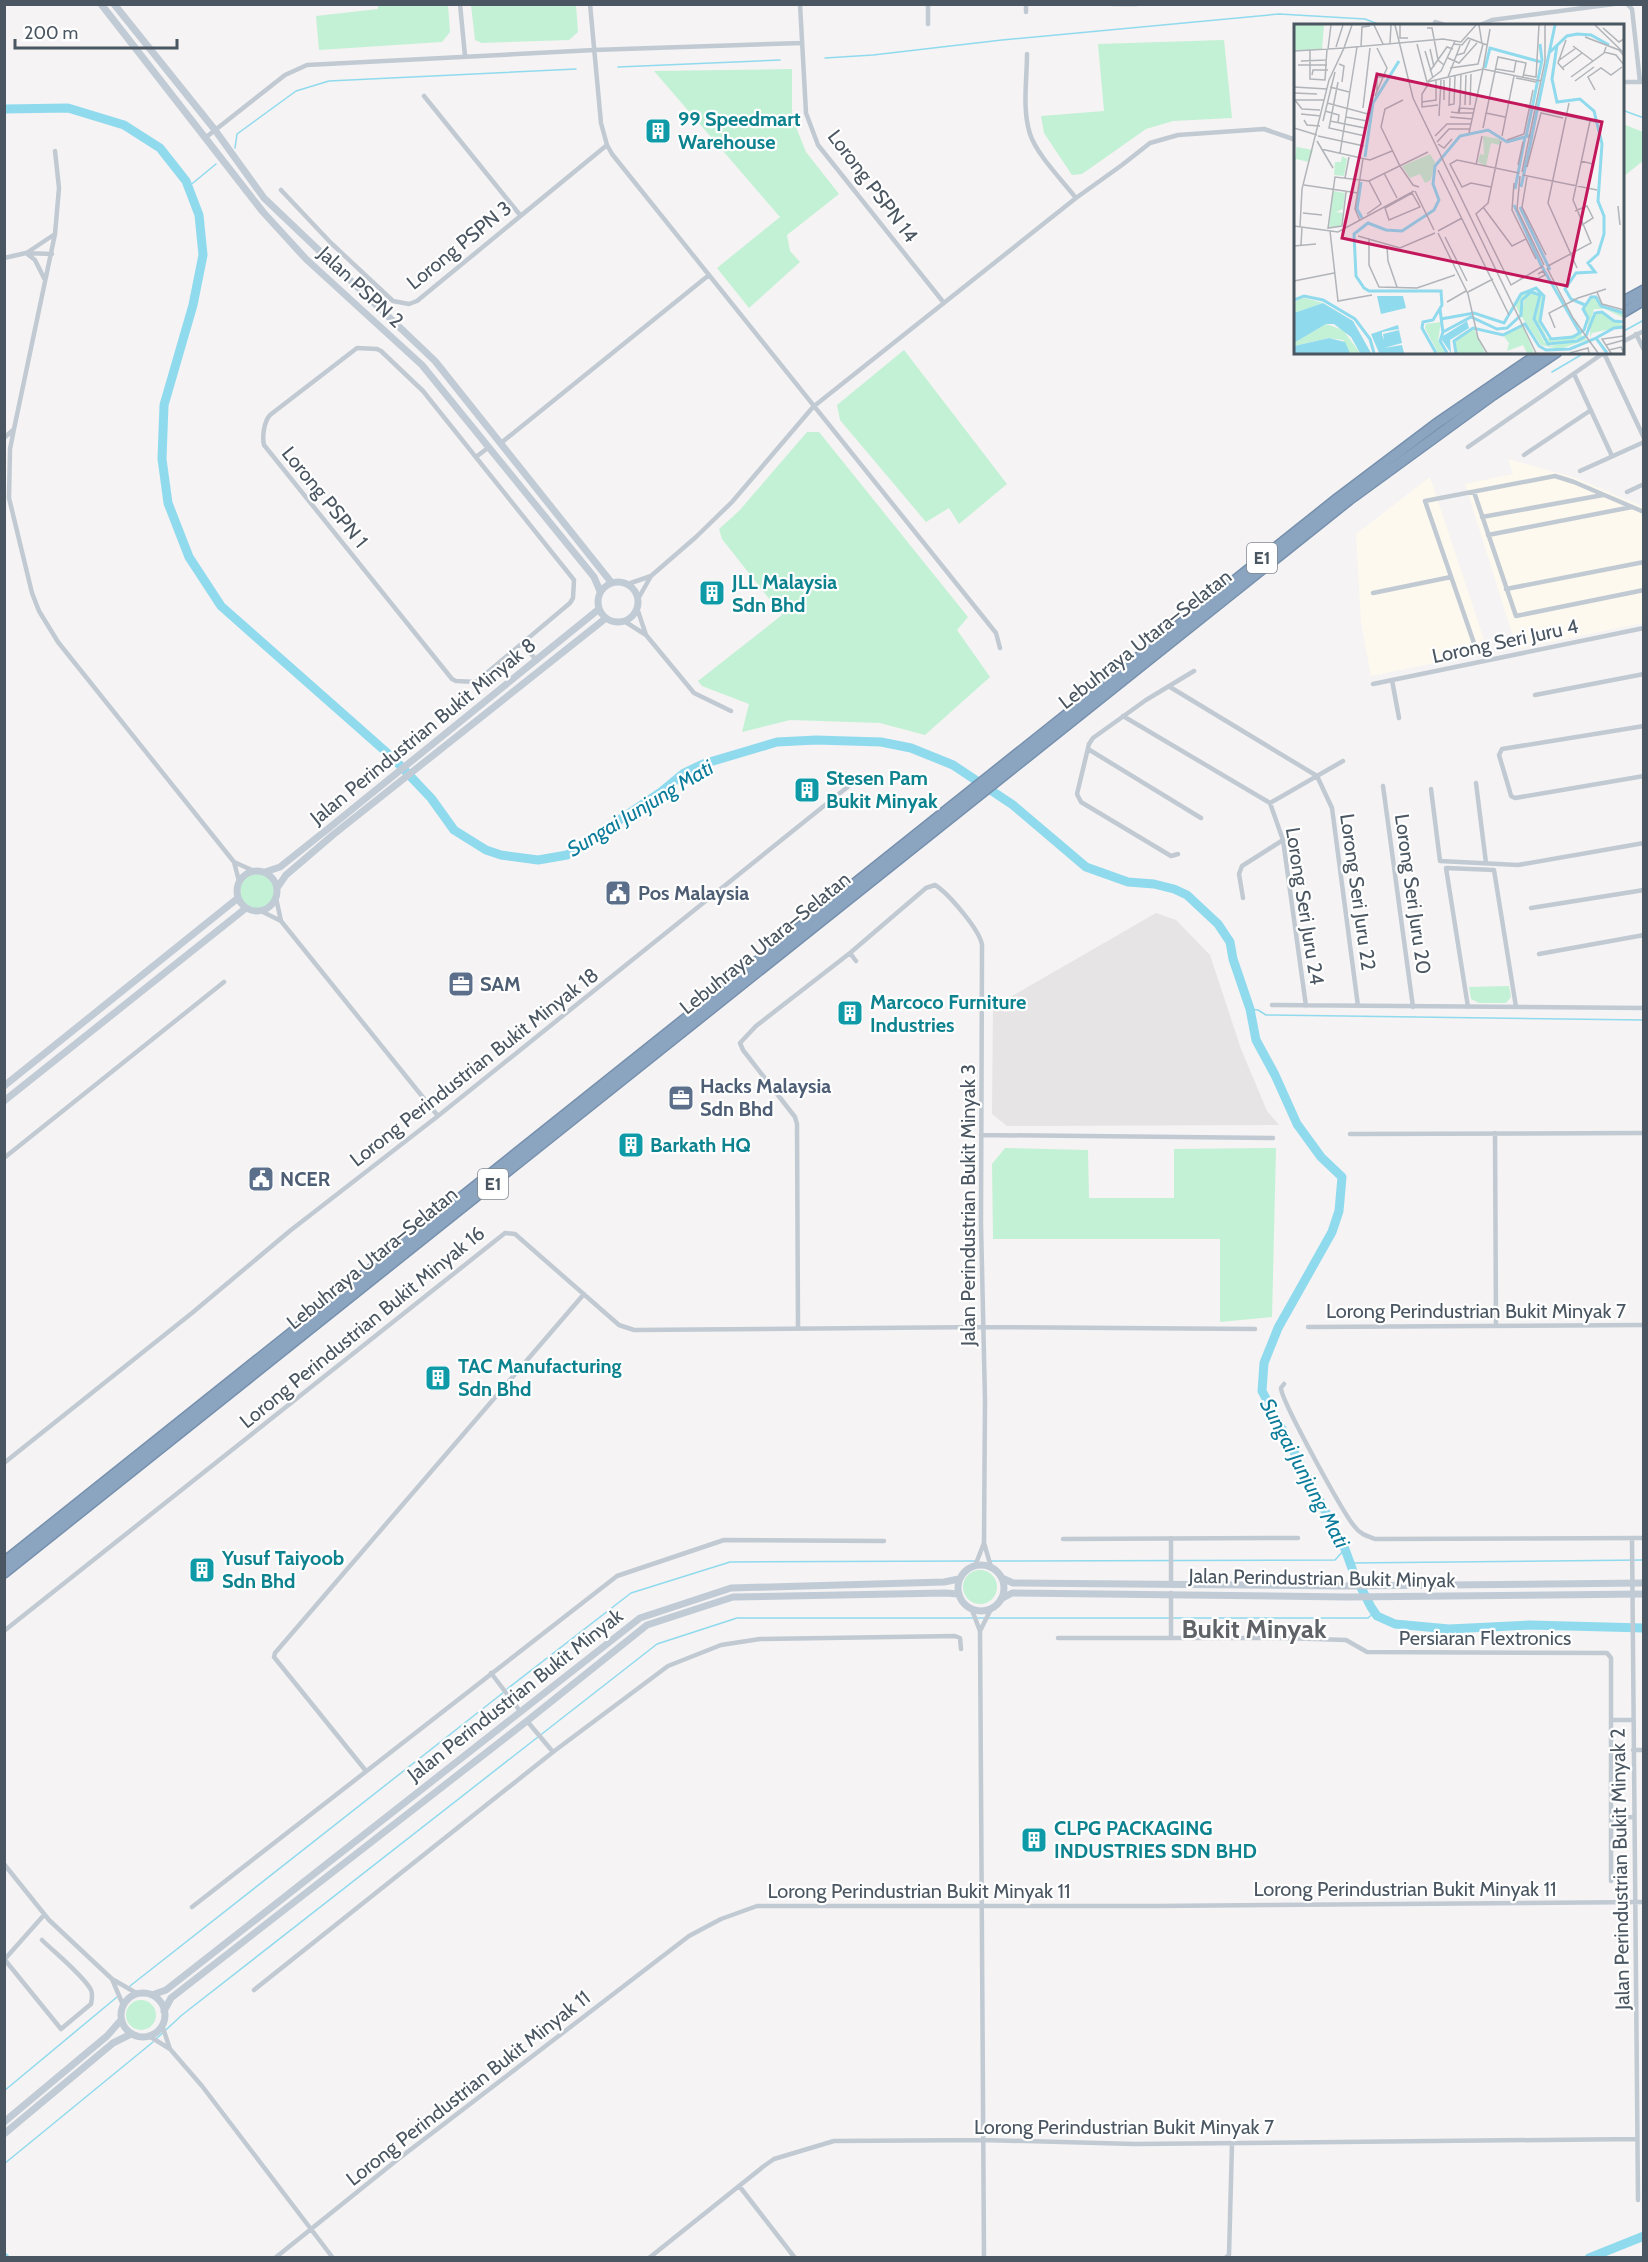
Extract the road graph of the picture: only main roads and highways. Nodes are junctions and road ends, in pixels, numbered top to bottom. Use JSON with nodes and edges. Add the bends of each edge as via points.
{"nodes":[{"id":1,"x":101,"y":4,"type":"edge"},
{"id":2,"x":114,"y":4,"type":"edge"},
{"id":3,"x":1644,"y":290,"type":"edge"},
{"id":4,"x":1644,"y":300,"type":"edge"},
{"id":5,"x":1624,"y":301,"type":"edge"},
{"id":6,"x":1624,"y":312,"type":"edge"},
{"id":7,"x":1538,"y":354,"type":"edge"},
{"id":8,"x":1554,"y":354,"type":"edge"},
{"id":9,"x":612,"y":582,"type":"junction"},
{"id":10,"x":600,"y":591,"type":"junction"},
{"id":11,"x":599,"y":609,"type":"junction"},
{"id":12,"x":606,"y":618,"type":"junction"},
{"id":13,"x":994,"y":776,"type":"junction"},
{"id":14,"x":975,"y":791,"type":"junction"},
{"id":15,"x":265,"y":872,"type":"junction"},
{"id":16,"x":277,"y":888,"type":"junction"},
{"id":17,"x":238,"y":898,"type":"junction"},
{"id":18,"x":246,"y":908,"type":"junction"},
{"id":19,"x":4,"y":1086,"type":"edge"},
{"id":20,"x":4,"y":1101,"type":"edge"},
{"id":21,"x":4,"y":1562,"type":"edge"},
{"id":22,"x":4,"y":1573,"type":"edge"},
{"id":23,"x":1002,"y":1578,"type":"junction"},
{"id":24,"x":959,"y":1579,"type":"junction"},
{"id":25,"x":1644,"y":1583,"type":"edge"},
{"id":26,"x":959,"y":1594,"type":"junction"},
{"id":27,"x":1644,"y":1594,"type":"edge"},
{"id":28,"x":1001,"y":1599,"type":"junction"},
{"id":29,"x":152,"y":1995,"type":"junction"},
{"id":30,"x":164,"y":2011,"type":"junction"},
{"id":31,"x":122,"y":2020,"type":"junction"},
{"id":32,"x":131,"y":2034,"type":"junction"},
{"id":33,"x":4,"y":2122,"type":"edge"},
{"id":34,"x":4,"y":2134,"type":"edge"}],
"edges":[{"from":1,"to":10,"type":"main road","name":"Jalan PSPN 2","via":[[263,212],[306,258],[422,365],[594,577]]},
{"from":2,"to":9,"type":"main road","name":"Jalan PSPN 2","via":[[264,198],[435,361]]},
{"from":3,"to":5,"type":"highway"},
{"from":4,"to":6,"type":"highway"},
{"from":7,"to":13,"type":"highway","name":"Lebuhraya Utara–Selatan","number":"E1","via":[[1352,487]]},
{"from":8,"to":13,"type":"highway","name":"Lebuhraya Utara–Selatan","number":"E1","via":[[1349,500]]},
{"from":9,"to":10,"type":"main road"},
{"from":9,"to":12,"type":"main road","via":[[628,584],[636,593],[637,608],[624,621]]},
{"from":10,"to":11,"type":"main road"},
{"from":11,"to":12,"type":"main road"},
{"from":11,"to":15,"type":"main road","name":"Jalan Perindustrian Bukit Minyak 8","via":[[280,867]]},
{"from":12,"to":16,"type":"main road","name":"Jalan Perindustrian Bukit Minyak 8","via":[[334,834],[286,875]]},
{"from":13,"to":14,"type":"highway","name":"Lebuhraya Utara–Selatan","number":"E1"},
{"from":14,"to":21,"type":"highway","name":"Lebuhraya Utara–Selatan","number":"E1"},
{"from":14,"to":22,"type":"highway","name":"Lebuhraya Utara–Selatan","number":"E1"},
{"from":15,"to":16,"type":"main road"},
{"from":15,"to":17,"type":"main road","via":[[248,872],[237,886]]},
{"from":16,"to":18,"type":"main road","via":[[276,898],[267,909]]},
{"from":17,"to":18,"type":"main road"},
{"from":17,"to":19,"type":"main road"},
{"from":18,"to":20,"type":"main road"},
{"from":23,"to":24,"type":"main road","via":[[990,1563],[976,1562]]},
{"from":23,"to":25,"type":"main road","name":"Jalan Perindustrian Bukit Minyak","via":[[1013,1583],[1344,1586]]},
{"from":23,"to":28,"type":"main road"},
{"from":24,"to":26,"type":"main road"},
{"from":24,"to":29,"type":"main road","name":"Jalan Perindustrian Bukit Minyak","via":[[731,1588],[640,1618],[519,1709],[166,1990]]},
{"from":26,"to":28,"type":"main road","via":[[974,1615],[985,1611],[988,1614]]},
{"from":26,"to":30,"type":"main road","name":"Jalan Perindustrian Bukit Minyak","via":[[733,1597],[646,1625],[529,1723],[171,1998]]},
{"from":27,"to":28,"type":"main road","name":"Jalan Perindustrian Bukit Minyak","via":[[1348,1597],[1012,1593]]},
{"from":29,"to":30,"type":"main road"},
{"from":29,"to":31,"type":"main road","via":[[136,1992],[122,2002]]},
{"from":30,"to":32,"type":"main road","via":[[163,2027],[152,2037]]},
{"from":31,"to":32,"type":"main road"},
{"from":31,"to":33,"type":"main road"},
{"from":32,"to":34,"type":"main road","via":[[113,2043]]}]}
